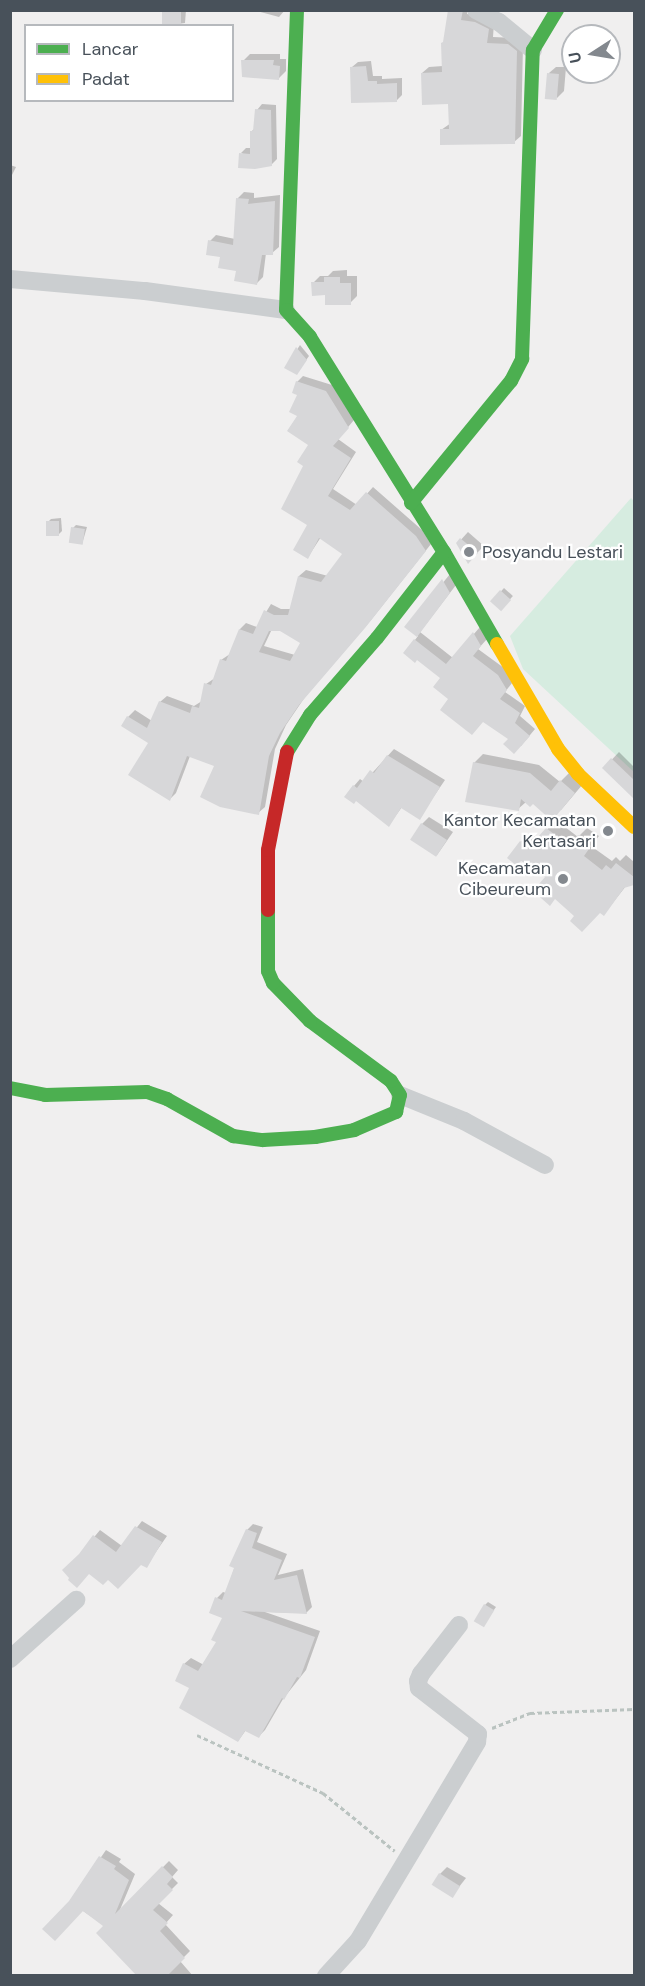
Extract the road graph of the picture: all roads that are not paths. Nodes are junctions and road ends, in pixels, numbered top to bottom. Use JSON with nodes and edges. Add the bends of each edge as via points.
{"nodes":[{"id":1,"x":297,"y":10,"type":"edge"},
{"id":2,"x":476,"y":10,"type":"edge"},
{"id":3,"x":557,"y":10,"type":"edge"},
{"id":4,"x":534,"y":50,"type":"junction"},
{"id":5,"x":10,"y":279,"type":"edge"},
{"id":6,"x":286,"y":310,"type":"junction"},
{"id":7,"x":411,"y":503,"type":"junction"},
{"id":8,"x":444,"y":552,"type":"junction"},
{"id":9,"x":634,"y":827,"type":"edge"},
{"id":10,"x":10,"y":1088,"type":"edge"},
{"id":11,"x":400,"y":1095,"type":"junction"},
{"id":12,"x":545,"y":1165,"type":"dead end"},
{"id":13,"x":76,"y":1600,"type":"dead end"},
{"id":14,"x":459,"y":1625,"type":"dead end"},
{"id":15,"x":10,"y":1659,"type":"edge"},
{"id":16,"x":326,"y":1976,"type":"edge"}],
"edges":[{"from":1,"to":6,"type":"street"},
{"from":2,"to":4,"type":"street","via":[[499,22]]},
{"from":3,"to":4,"type":"street"},
{"from":4,"to":7,"type":"street","via":[[522,359],[511,381]]},
{"from":5,"to":6,"type":"street","via":[[145,291]]},
{"from":6,"to":7,"type":"street","via":[[310,338]]},
{"from":7,"to":8,"type":"street"},
{"from":8,"to":9,"type":"street","via":[[558,749],[578,774]]},
{"from":8,"to":11,"type":"street","via":[[292,741],[284,759],[268,850],[268,971],[273,982],[306,1017],[391,1081]]},
{"from":10,"to":11,"type":"street","via":[[45,1095],[147,1092],[233,1136],[263,1140],[315,1137],[370,1125],[396,1112]]},
{"from":11,"to":12,"type":"street","via":[[464,1121]]},
{"from":13,"to":15,"type":"street"},
{"from":14,"to":16,"type":"street","via":[[421,1674],[418,1688],[478,1734],[474,1749],[358,1941]]}]}
